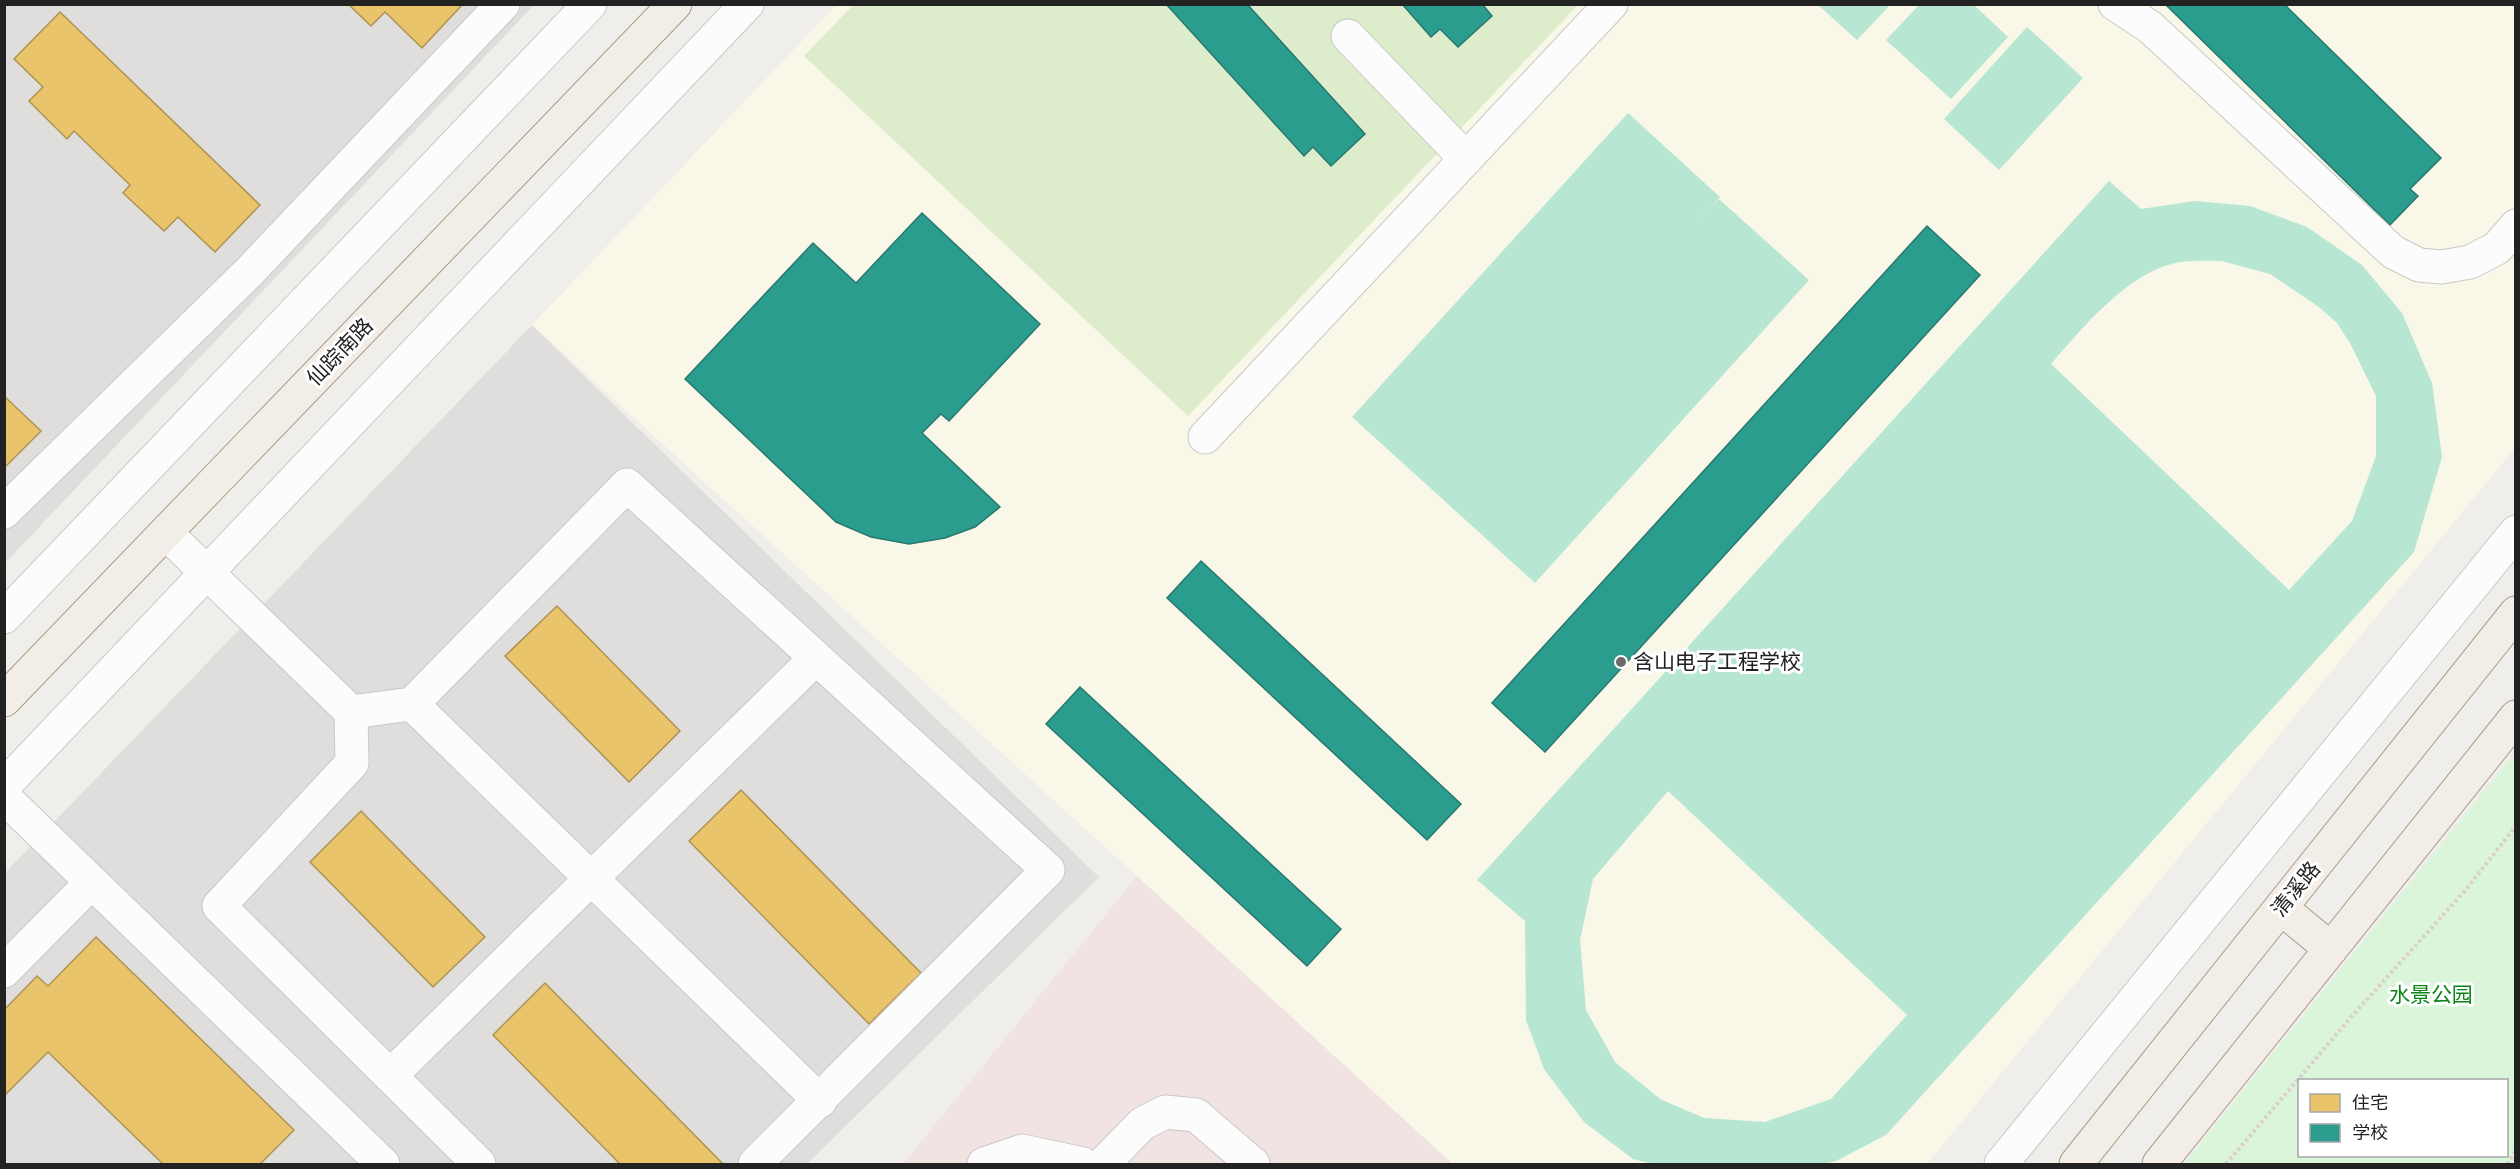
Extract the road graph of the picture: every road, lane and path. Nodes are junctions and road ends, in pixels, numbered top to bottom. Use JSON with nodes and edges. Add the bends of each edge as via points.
{"nodes":[{"id":1,"x":502,"y":4,"type":"edge"},
{"id":2,"x":590,"y":4,"type":"edge"},
{"id":3,"x":675,"y":4,"type":"edge"},
{"id":4,"x":747,"y":4,"type":"edge"},
{"id":5,"x":1611,"y":4,"type":"edge"},
{"id":6,"x":2115,"y":4,"type":"edge"},
{"id":7,"x":1348,"y":36,"type":"dead end"},
{"id":8,"x":1466,"y":159,"type":"junction"},
{"id":9,"x":2516,"y":226,"type":"edge"},
{"id":10,"x":1205,"y":437,"type":"dead end"},
{"id":11,"x":4,"y":512,"type":"edge"},
{"id":12,"x":166,"y":532,"type":"junction"},
{"id":13,"x":2516,"y":532,"type":"edge"},
{"id":14,"x":207,"y":572,"type":"junction"},
{"id":15,"x":2516,"y":613,"type":"edge"},
{"id":16,"x":4,"y":617,"type":"edge"},
{"id":17,"x":816,"y":658,"type":"junction"},
{"id":18,"x":4,"y":700,"type":"edge"},
{"id":19,"x":412,"y":704,"type":"junction"},
{"id":20,"x":351,"y":712,"type":"junction"},
{"id":21,"x":2516,"y":717,"type":"edge"},
{"id":22,"x":4,"y":786,"type":"edge"},
{"id":23,"x":4,"y":797,"type":"edge"},
{"id":24,"x":2516,"y":826,"type":"edge"},
{"id":25,"x":591,"y":878,"type":"junction"},
{"id":26,"x":92,"y":882,"type":"junction"},
{"id":27,"x":2281,"y":908,"type":"junction"},
{"id":28,"x":2331,"y":949,"type":"junction"},
{"id":29,"x":4,"y":971,"type":"edge"},
{"id":30,"x":390,"y":1076,"type":"junction"},
{"id":31,"x":2298,"y":1079,"type":"edge"},
{"id":32,"x":2298,"y":1079,"type":"edge"},
{"id":33,"x":820,"y":1101,"type":"junction"},
{"id":34,"x":2516,"y":1151,"type":"edge"},
{"id":35,"x":383,"y":1164,"type":"edge"},
{"id":36,"x":479,"y":1164,"type":"edge"},
{"id":37,"x":755,"y":1164,"type":"edge"},
{"id":38,"x":984,"y":1164,"type":"edge"},
{"id":39,"x":1083,"y":1164,"type":"edge"},
{"id":40,"x":1103,"y":1164,"type":"edge"},
{"id":41,"x":1253,"y":1164,"type":"edge"},
{"id":42,"x":2001,"y":1164,"type":"edge"},
{"id":43,"x":2076,"y":1164,"type":"edge"},
{"id":44,"x":2159,"y":1164,"type":"edge"},
{"id":45,"x":2226,"y":1164,"type":"edge"},
{"id":46,"x":2506,"y":1164,"type":"edge"}],
"edges":[{"from":1,"to":11,"type":"street","via":[[250,271]]},
{"from":2,"to":16,"type":"street"},
{"from":3,"to":12,"type":"main road","name":"仙踪南路"},
{"from":4,"to":14,"type":"street"},
{"from":5,"to":8,"type":"street"},
{"from":6,"to":9,"type":"street","via":[[2150,27],[2393,252],[2419,265],[2442,267],[2470,262],[2497,248]]},
{"from":7,"to":8,"type":"street"},
{"from":8,"to":10,"type":"street"},
{"from":12,"to":14,"type":"street"},
{"from":12,"to":18,"type":"main road","name":"仙踪南路"},
{"from":13,"to":42,"type":"street"},
{"from":14,"to":20,"type":"street"},
{"from":14,"to":22,"type":"street"},
{"from":15,"to":27,"type":"main road","name":"清溪路"},
{"from":17,"to":19,"type":"street","via":[[627,484]]},
{"from":17,"to":25,"type":"street"},
{"from":17,"to":33,"type":"street","via":[[1048,870]]},
{"from":19,"to":20,"type":"street"},
{"from":19,"to":25,"type":"street"},
{"from":20,"to":30,"type":"street","via":[[352,764],[219,906]]},
{"from":21,"to":28,"type":"main road"},
{"from":23,"to":26,"type":"street"},
{"from":24,"to":32,"type":"path","via":[[2463,893]]},
{"from":25,"to":30,"type":"street"},
{"from":25,"to":33,"type":"street"},
{"from":26,"to":29,"type":"street"},
{"from":26,"to":35,"type":"street"},
{"from":27,"to":28,"type":"main road"},
{"from":27,"to":43,"type":"main road","name":"清溪路"},
{"from":28,"to":44,"type":"main road"},
{"from":30,"to":36,"type":"street"},
{"from":31,"to":45,"type":"path"},
{"from":33,"to":37,"type":"street"},
{"from":34,"to":46,"type":"path"},
{"from":38,"to":39,"type":"street","via":[[1022,1151]]},
{"from":40,"to":41,"type":"street","via":[[1142,1124],[1165,1112],[1196,1115]]}]}
